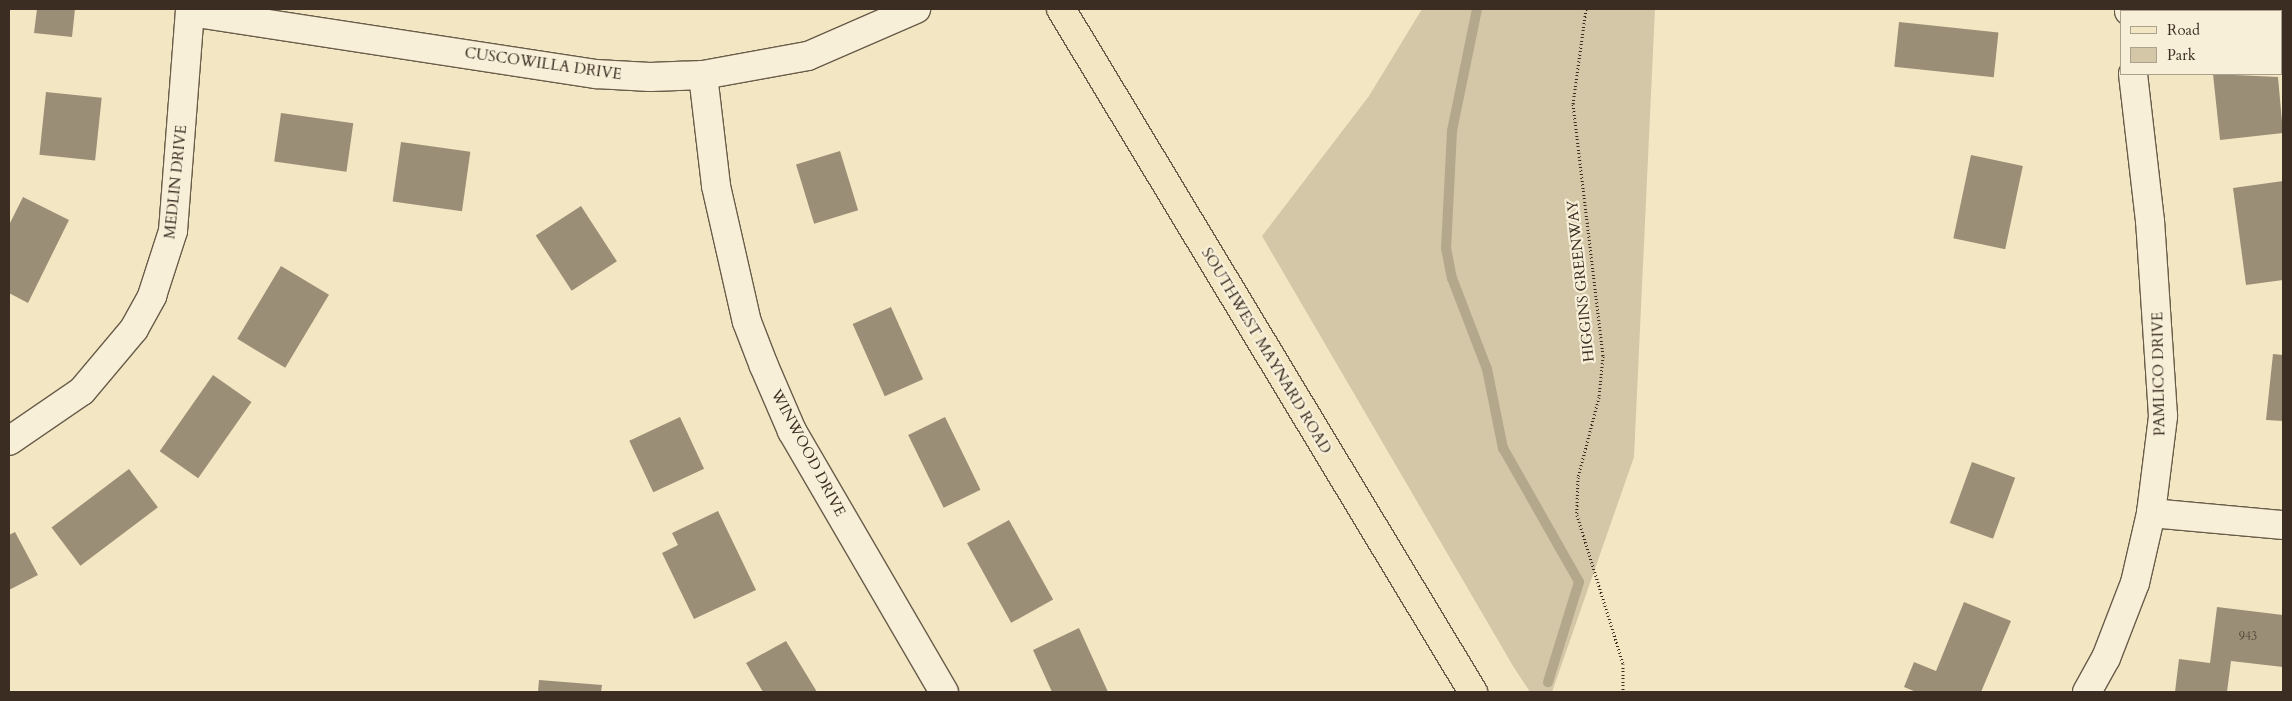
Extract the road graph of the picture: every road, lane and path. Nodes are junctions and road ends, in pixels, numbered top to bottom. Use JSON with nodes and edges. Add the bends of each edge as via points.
{"nodes":[{"id":1,"x":916,"y":9,"type":"edge"},
{"id":2,"x":1061,"y":9,"type":"edge"},
{"id":3,"x":1586,"y":9,"type":"edge"},
{"id":4,"x":190,"y":10,"type":"edge"},
{"id":5,"x":703,"y":75,"type":"junction"},
{"id":6,"x":2133,"y":75,"type":"edge"},
{"id":7,"x":9,"y":441,"type":"edge"},
{"id":8,"x":2151,"y":513,"type":"junction"},
{"id":9,"x":2283,"y":525,"type":"edge"},
{"id":10,"x":944,"y":692,"type":"edge"},
{"id":11,"x":1473,"y":692,"type":"edge"},
{"id":12,"x":1623,"y":692,"type":"edge"},
{"id":13,"x":2087,"y":692,"type":"edge"}],
"edges":[{"from":1,"to":5,"type":"street","name":"CUSCOWILLA DRIVE","via":[[808,56]]},
{"from":2,"to":11,"type":"main road","name":"SOUTHWEST MAYNARD ROAD"},
{"from":3,"to":12,"type":"path","name":"HIGGINS GREENWAY","via":[[1574,104],[1603,356],[1599,398],[1578,477],[1577,515],[1623,664]]},
{"from":4,"to":5,"type":"street","name":"CUSCOWILLA DRIVE","via":[[596,74]]},
{"from":4,"to":7,"type":"street","name":"MEDLIN DRIVE","via":[[173,231],[152,296],[134,329],[82,391]]},
{"from":5,"to":10,"type":"street","name":"WINWOOD DRIVE","via":[[716,186],[747,322],[764,366],[792,430]]},
{"from":6,"to":8,"type":"street","name":"PAMLICO DRIVE","via":[[2150,221],[2162,407]]},
{"from":8,"to":9,"type":"street"},
{"from":8,"to":13,"type":"street","name":"PAMLICO DRIVE","via":[[2135,583],[2106,658]]}]}
